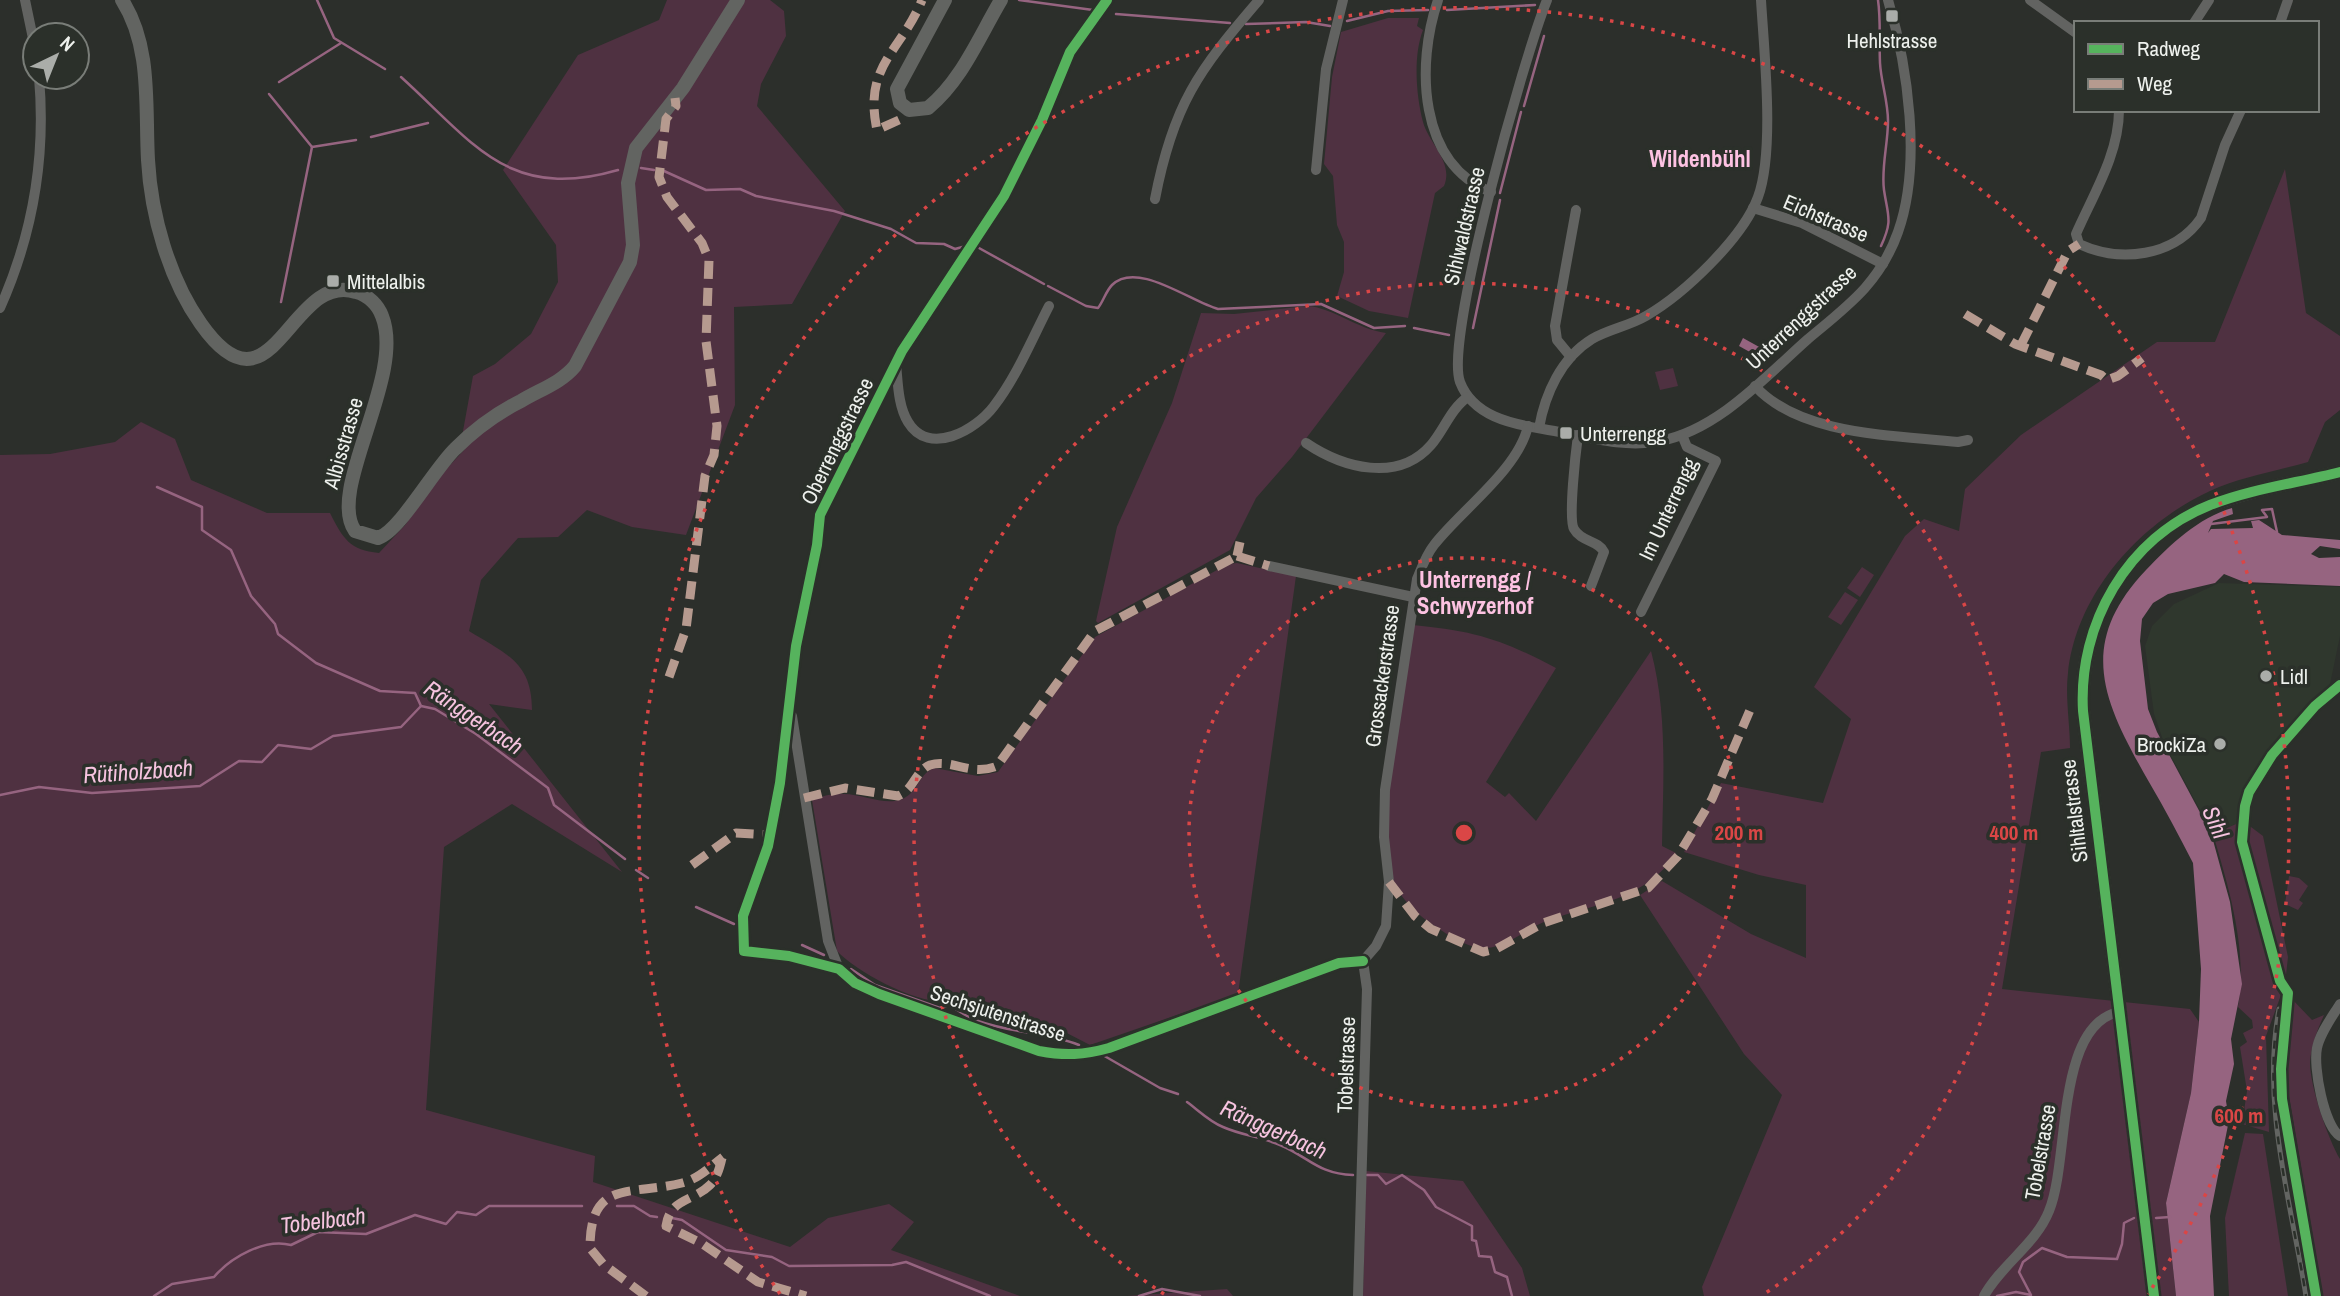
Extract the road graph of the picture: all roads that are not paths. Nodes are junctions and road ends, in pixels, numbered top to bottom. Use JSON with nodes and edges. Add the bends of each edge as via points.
{"nodes":[{"id":1,"x":25,"y":0,"type":"edge"},
{"id":2,"x":122,"y":0,"type":"edge"},
{"id":3,"x":738,"y":0,"type":"edge"},
{"id":4,"x":945,"y":0,"type":"edge"},
{"id":5,"x":1001,"y":0,"type":"edge"},
{"id":6,"x":1107,"y":0,"type":"edge"},
{"id":7,"x":1259,"y":0,"type":"edge"},
{"id":8,"x":1343,"y":0,"type":"edge"},
{"id":9,"x":1438,"y":0,"type":"edge"},
{"id":10,"x":1547,"y":0,"type":"edge"},
{"id":11,"x":1761,"y":0,"type":"edge"},
{"id":12,"x":1888,"y":0,"type":"edge"},
{"id":13,"x":2030,"y":0,"type":"edge"},
{"id":14,"x":2209,"y":0,"type":"edge"},
{"id":15,"x":2288,"y":0,"type":"edge"},
{"id":16,"x":29,"y":21,"type":"edge"},
{"id":17,"x":2195,"y":21,"type":"edge"},
{"id":18,"x":2281,"y":21,"type":"edge"},
{"id":19,"x":2074,"y":32,"type":"edge"},
{"id":20,"x":40,"y":91,"type":"edge"},
{"id":21,"x":2119,"y":112,"type":"edge"},
{"id":22,"x":2240,"y":112,"type":"edge"},
{"id":23,"x":1316,"y":170,"type":"dead end"},
{"id":24,"x":1491,"y":192,"type":"junction"},
{"id":25,"x":1155,"y":199,"type":"dead end"},
{"id":26,"x":1754,"y":208,"type":"junction"},
{"id":27,"x":1576,"y":210,"type":"dead end"},
{"id":28,"x":1883,"y":264,"type":"junction"},
{"id":29,"x":1049,"y":306,"type":"dead end"},
{"id":30,"x":0,"y":307,"type":"edge"},
{"id":31,"x":1571,"y":357,"type":"junction"},
{"id":32,"x":896,"y":363,"type":"junction"},
{"id":33,"x":1755,"y":386,"type":"junction"},
{"id":34,"x":1468,"y":397,"type":"junction"},
{"id":35,"x":1533,"y":427,"type":"junction"},
{"id":36,"x":1578,"y":435,"type":"junction"},
{"id":37,"x":1682,"y":435,"type":"junction"},
{"id":38,"x":1968,"y":440,"type":"dead end"},
{"id":39,"x":1306,"y":443,"type":"dead end"},
{"id":40,"x":2340,"y":472,"type":"edge"},
{"id":41,"x":1269,"y":566,"type":"dead end"},
{"id":42,"x":1591,"y":586,"type":"dead end"},
{"id":43,"x":1413,"y":597,"type":"junction"},
{"id":44,"x":1640,"y":612,"type":"dead end"},
{"id":45,"x":790,"y":703,"type":"junction"},
{"id":46,"x":744,"y":951,"type":"joint"},
{"id":47,"x":1363,"y":961,"type":"junction"},
{"id":48,"x":839,"y":968,"type":"junction"},
{"id":49,"x":2340,"y":1004,"type":"edge"},
{"id":50,"x":2118,"y":1012,"type":"junction"},
{"id":51,"x":2337,"y":1134,"type":"edge"},
{"id":52,"x":1358,"y":1296,"type":"edge"},
{"id":53,"x":1984,"y":1296,"type":"edge"},
{"id":54,"x":2154,"y":1296,"type":"edge"}],
"edges":[{"from":1,"to":16,"type":"street"},
{"from":2,"to":3,"type":"main road","name":"Albisstrasse","via":[[142,58],[149,177],[156,214],[183,291],[212,339],[238,358],[259,357],[317,300],[338,290],[364,295],[383,317],[387,339],[383,371],[347,508],[355,531],[378,538],[396,526],[454,449],[492,418],[563,378],[575,366],[630,262],[628,183],[636,148],[683,88]]},
{"from":4,"to":5,"type":"main road","via":[[897,89],[900,103],[909,110],[928,108],[948,87]]},
{"from":6,"to":32,"type":"street","name":"Oberrenggstrasse","via":[[1060,71],[1042,120],[1004,196]]},
{"from":7,"to":25,"type":"street","via":[[1192,85],[1171,134]]},
{"from":8,"to":23,"type":"street","via":[[1326,69]]},
{"from":9,"to":24,"type":"street","via":[[1426,44],[1428,106],[1455,168],[1465,179]]},
{"from":10,"to":24,"type":"street","name":"Sihlwaldstrasse","via":[[1526,57]]},
{"from":11,"to":26,"type":"street","via":[[1766,150]]},
{"from":12,"to":28,"type":"street","name":"Unterrenggstrasse","via":[[1903,65],[1909,134],[1903,210]]},
{"from":13,"to":19,"type":"street"},
{"from":14,"to":17,"type":"street"},
{"from":15,"to":18,"type":"street"},
{"from":20,"to":30,"type":"street","via":[[42,130],[36,193],[24,243]]},
{"from":21,"to":22,"type":"street","via":[[2116,142],[2076,234],[2078,244],[2108,252],[2147,252],[2173,245],[2186,235],[2201,218]]},
{"from":24,"to":34,"type":"street","name":"Sihlwaldstrasse","via":[[1460,332],[1458,376]]},
{"from":26,"to":28,"type":"street","name":"Eichstrasse","via":[[1802,223]]},
{"from":26,"to":31,"type":"street","via":[[1722,252],[1663,303],[1630,325],[1593,339]]},
{"from":27,"to":31,"type":"street","via":[[1555,326],[1557,340]]},
{"from":28,"to":33,"type":"street","name":"Unterrenggstrasse","via":[[1853,300]]},
{"from":29,"to":32,"type":"street","via":[[993,407],[955,435],[933,439],[913,429],[902,411]]},
{"from":31,"to":35,"type":"street","name":"Grossackerstrasse"},
{"from":32,"to":45,"type":"street","name":"Oberrenggstrasse","via":[[820,515]]},
{"from":33,"to":37,"type":"street","name":"Unterrenggstrasse","via":[[1708,422]]},
{"from":33,"to":38,"type":"street","via":[[1780,408],[1802,419],[1888,434]]},
{"from":34,"to":35,"type":"street","via":[[1492,416]]},
{"from":34,"to":39,"type":"street","via":[[1419,457],[1398,468],[1343,462]]},
{"from":35,"to":36,"type":"street","name":"Unterrenggstrasse"},
{"from":35,"to":43,"type":"street","name":"Grossackerstrasse","via":[[1484,493],[1432,548]]},
{"from":36,"to":37,"type":"street","name":"Unterrenggstrasse","via":[[1633,443]]},
{"from":36,"to":42,"type":"street","via":[[1570,519],[1581,538],[1604,552]]},
{"from":37,"to":44,"type":"street","name":"Im Unterrengg","via":[[1687,447],[1716,461]]},
{"from":40,"to":50,"type":"main road","name":"Sihltalstrasse","via":[[2223,501],[2182,519],[2127,567],[2096,621],[2086,656],[2082,703]]},
{"from":41,"to":43,"type":"street"},
{"from":43,"to":47,"type":"street","name":"Grossackerstrasse","via":[[1385,790],[1386,926]]},
{"from":45,"to":46,"type":"street","name":"Oberrenggstrasse","via":[[768,846],[743,916]]},
{"from":45,"to":48,"type":"street","via":[[828,941]]},
{"from":46,"to":48,"type":"street","name":"Sechsjutenstrasse"},
{"from":47,"to":48,"type":"street","name":"Sechsjutenstrasse","via":[[1339,963],[1109,1048],[1063,1056],[879,994],[855,983]]},
{"from":47,"to":52,"type":"street","name":"Tobelstrasse","via":[[1367,989]]},
{"from":49,"to":51,"type":"street","via":[[2317,1046],[2316,1065],[2328,1119]]},
{"from":50,"to":53,"type":"street","name":"Tobelstrasse","via":[[2092,1026],[2078,1052],[2049,1213]]},
{"from":50,"to":54,"type":"main road","name":"Sihltalstrasse"}]}
